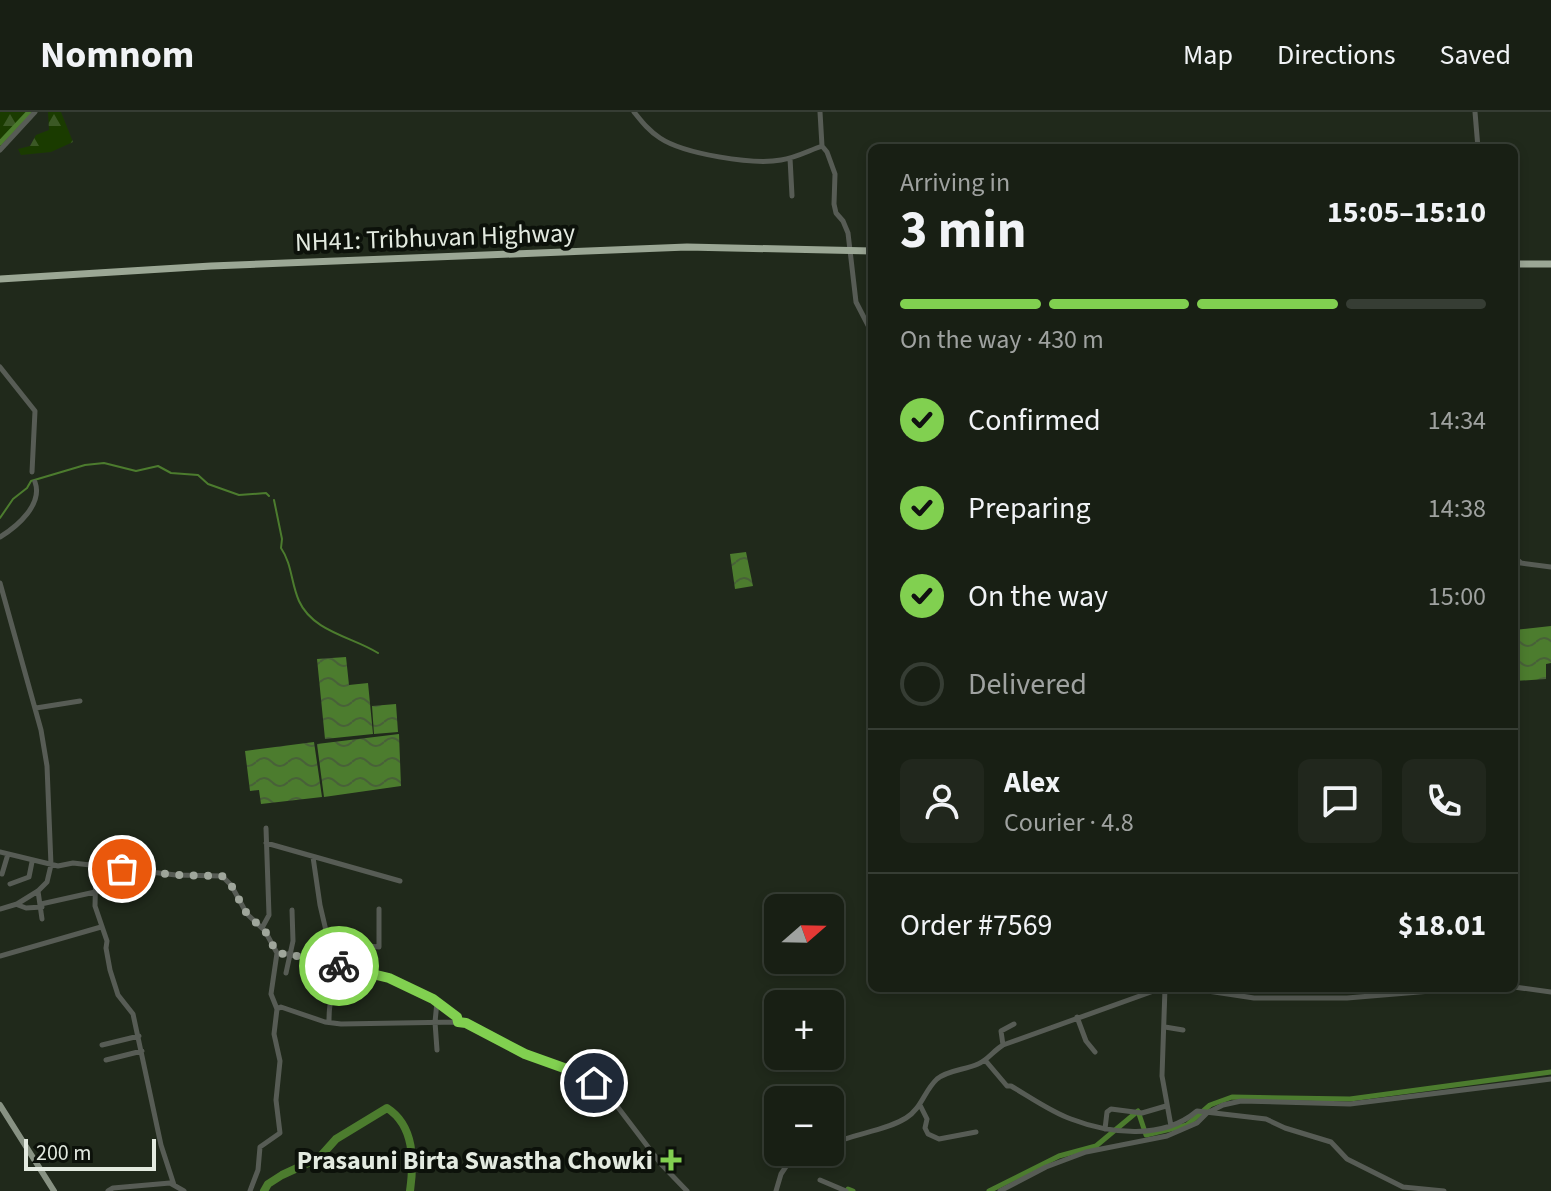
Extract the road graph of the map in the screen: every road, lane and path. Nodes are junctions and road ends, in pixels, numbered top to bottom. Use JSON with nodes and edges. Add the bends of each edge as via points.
{"nodes":[{"id":1,"x":35,"y":112,"type":"edge"},
{"id":2,"x":634,"y":112,"type":"edge"},
{"id":3,"x":820,"y":112,"type":"edge"},
{"id":4,"x":1475,"y":112,"type":"edge"},
{"id":5,"x":1478,"y":144,"type":"edge"},
{"id":6,"x":822,"y":146,"type":"junction"},
{"id":7,"x":0,"y":150,"type":"edge"},
{"id":8,"x":790,"y":158,"type":"junction"},
{"id":9,"x":792,"y":196,"type":"dead end"},
{"id":10,"x":849,"y":251,"type":"junction"},
{"id":11,"x":868,"y":251,"type":"edge"},
{"id":12,"x":1518,"y":264,"type":"edge"},
{"id":13,"x":1551,"y":264,"type":"edge"},
{"id":14,"x":0,"y":279,"type":"edge"},
{"id":15,"x":868,"y":325,"type":"edge"},
{"id":16,"x":0,"y":367,"type":"edge"},
{"id":17,"x":32,"y":472,"type":"dead end"},
{"id":18,"x":35,"y":482,"type":"dead end"},
{"id":19,"x":1,"y":539,"type":"edge"},
{"id":20,"x":1518,"y":560,"type":"edge"},
{"id":21,"x":1551,"y":567,"type":"edge"},
{"id":22,"x":0,"y":583,"type":"edge"},
{"id":23,"x":80,"y":701,"type":"dead end"},
{"id":24,"x":36,"y":708,"type":"junction"},
{"id":25,"x":266,"y":828,"type":"dead end"},
{"id":26,"x":266,"y":843,"type":"junction"},
{"id":27,"x":0,"y":852,"type":"edge"},
{"id":28,"x":8,"y":854,"type":"junction"},
{"id":29,"x":313,"y":857,"type":"junction"},
{"id":30,"x":32,"y":862,"type":"junction"},
{"id":31,"x":51,"y":865,"type":"junction"},
{"id":32,"x":96,"y":866,"type":"junction"},
{"id":33,"x":2,"y":874,"type":"edge"},
{"id":34,"x":400,"y":881,"type":"dead end"},
{"id":35,"x":10,"y":884,"type":"dead end"},
{"id":36,"x":38,"y":891,"type":"junction"},
{"id":37,"x":95,"y":892,"type":"junction"},
{"id":38,"x":17,"y":904,"type":"junction"},
{"id":39,"x":41,"y":906,"type":"junction"},
{"id":40,"x":0,"y":909,"type":"edge"},
{"id":41,"x":379,"y":909,"type":"dead end"},
{"id":42,"x":292,"y":910,"type":"dead end"},
{"id":43,"x":42,"y":919,"type":"dead end"},
{"id":44,"x":101,"y":927,"type":"junction"},
{"id":45,"x":262,"y":928,"type":"junction"},
{"id":46,"x":277,"y":953,"type":"junction"},
{"id":47,"x":290,"y":955,"type":"junction"},
{"id":48,"x":0,"y":956,"type":"edge"},
{"id":49,"x":334,"y":965,"type":"junction"},
{"id":50,"x":362,"y":972,"type":"junction"},
{"id":51,"x":286,"y":973,"type":"dead end"},
{"id":52,"x":1518,"y":988,"type":"edge"},
{"id":53,"x":1153,"y":992,"type":"edge"},
{"id":54,"x":1163,"y":992,"type":"edge"},
{"id":55,"x":1214,"y":992,"type":"edge"},
{"id":56,"x":1419,"y":992,"type":"edge"},
{"id":57,"x":1551,"y":992,"type":"edge"},
{"id":58,"x":437,"y":1002,"type":"junction"},
{"id":59,"x":277,"y":1009,"type":"junction"},
{"id":60,"x":1077,"y":1017,"type":"junction"},
{"id":61,"x":329,"y":1022,"type":"junction"},
{"id":62,"x":435,"y":1022,"type":"junction"},
{"id":63,"x":458,"y":1022,"type":"junction"},
{"id":64,"x":1014,"y":1024,"type":"dead end"},
{"id":65,"x":1165,"y":1027,"type":"junction"},
{"id":66,"x":1183,"y":1030,"type":"dead end"},
{"id":67,"x":139,"y":1036,"type":"junction"},
{"id":68,"x":102,"y":1045,"type":"dead end"},
{"id":69,"x":1003,"y":1045,"type":"junction"},
{"id":70,"x":437,"y":1050,"type":"dead end"},
{"id":71,"x":142,"y":1051,"type":"junction"},
{"id":72,"x":1095,"y":1052,"type":"dead end"},
{"id":73,"x":106,"y":1060,"type":"dead end"},
{"id":74,"x":985,"y":1060,"type":"junction"},
{"id":75,"x":1551,"y":1079,"type":"edge"},
{"id":76,"x":0,"y":1105,"type":"edge"},
{"id":77,"x":920,"y":1105,"type":"junction"},
{"id":78,"x":1166,"y":1106,"type":"junction"},
{"id":79,"x":1207,"y":1113,"type":"junction"},
{"id":80,"x":1171,"y":1126,"type":"junction"},
{"id":81,"x":1105,"y":1129,"type":"junction"},
{"id":82,"x":976,"y":1132,"type":"dead end"},
{"id":83,"x":844,"y":1139,"type":"edge"},
{"id":84,"x":786,"y":1166,"type":"edge"},
{"id":85,"x":820,"y":1180,"type":"dead end"},
{"id":86,"x":174,"y":1185,"type":"junction"},
{"id":87,"x":54,"y":1191,"type":"edge"},
{"id":88,"x":108,"y":1191,"type":"edge"},
{"id":89,"x":184,"y":1191,"type":"edge"},
{"id":90,"x":250,"y":1191,"type":"edge"},
{"id":91,"x":687,"y":1191,"type":"edge"},
{"id":92,"x":776,"y":1191,"type":"edge"},
{"id":93,"x":846,"y":1191,"type":"edge"},
{"id":94,"x":1000,"y":1191,"type":"edge"},
{"id":95,"x":1444,"y":1191,"type":"edge"}],
"edges":[{"from":1,"to":7,"type":"street"},
{"from":2,"to":8,"type":"street","via":[[662,140],[699,152],[770,161]]},
{"from":3,"to":6,"type":"street"},
{"from":4,"to":5,"type":"street"},
{"from":6,"to":8,"type":"street"},
{"from":6,"to":10,"type":"street","via":[[835,174],[834,204],[848,233]]},
{"from":8,"to":9,"type":"street"},
{"from":10,"to":11,"type":"highway","name":"NH41: Tribhuvan Highway"},
{"from":10,"to":14,"type":"highway","name":"NH41: Tribhuvan Highway","via":[[687,247]]},
{"from":10,"to":15,"type":"street","via":[[856,302]]},
{"from":12,"to":13,"type":"highway"},
{"from":16,"to":17,"type":"street","via":[[35,411]]},
{"from":18,"to":19,"type":"street","via":[[36,502]]},
{"from":20,"to":21,"type":"street"},
{"from":22,"to":24,"type":"street"},
{"from":23,"to":24,"type":"street"},
{"from":24,"to":31,"type":"street","via":[[47,766]]},
{"from":25,"to":26,"type":"street"},
{"from":26,"to":29,"type":"street"},
{"from":26,"to":45,"type":"street","via":[[269,915]]},
{"from":27,"to":28,"type":"street"},
{"from":28,"to":30,"type":"street"},
{"from":28,"to":33,"type":"street"},
{"from":29,"to":34,"type":"street"},
{"from":29,"to":49,"type":"street"},
{"from":30,"to":31,"type":"street"},
{"from":30,"to":35,"type":"street","via":[[29,877]]},
{"from":31,"to":32,"type":"street"},
{"from":31,"to":36,"type":"street","via":[[47,882]]},
{"from":32,"to":37,"type":"street"},
{"from":32,"to":45,"type":"street","via":[[222,876]]},
{"from":36,"to":38,"type":"street"},
{"from":36,"to":39,"type":"street"},
{"from":37,"to":39,"type":"street"},
{"from":37,"to":44,"type":"street"},
{"from":38,"to":39,"type":"street"},
{"from":38,"to":40,"type":"street"},
{"from":39,"to":43,"type":"street"},
{"from":41,"to":50,"type":"street","via":[[379,947],[368,946]]},
{"from":42,"to":47,"type":"street"},
{"from":44,"to":48,"type":"street"},
{"from":44,"to":67,"type":"street","via":[[118,995],[133,1014]]},
{"from":45,"to":46,"type":"street"},
{"from":46,"to":47,"type":"street"},
{"from":46,"to":59,"type":"street","via":[[271,994]]},
{"from":47,"to":49,"type":"street"},
{"from":47,"to":51,"type":"street"},
{"from":49,"to":50,"type":"street"},
{"from":50,"to":58,"type":"street","via":[[383,976]]},
{"from":50,"to":61,"type":"street","via":[[350,986],[335,991]]},
{"from":52,"to":57,"type":"street"},
{"from":53,"to":60,"type":"street"},
{"from":54,"to":65,"type":"street"},
{"from":55,"to":56,"type":"street","via":[[1254,998],[1347,998]]},
{"from":58,"to":62,"type":"street"},
{"from":58,"to":63,"type":"street"},
{"from":59,"to":61,"type":"street"},
{"from":59,"to":90,"type":"street","via":[[280,1133],[260,1147]]},
{"from":60,"to":69,"type":"street"},
{"from":60,"to":72,"type":"street"},
{"from":61,"to":62,"type":"street"},
{"from":62,"to":63,"type":"street"},
{"from":62,"to":70,"type":"street"},
{"from":63,"to":91,"type":"street","via":[[604,1089]]},
{"from":64,"to":69,"type":"street","via":[[1001,1031]]},
{"from":65,"to":66,"type":"street"},
{"from":65,"to":78,"type":"street"},
{"from":67,"to":68,"type":"street"},
{"from":67,"to":71,"type":"street"},
{"from":69,"to":74,"type":"street"},
{"from":71,"to":73,"type":"street"},
{"from":71,"to":86,"type":"street"},
{"from":74,"to":77,"type":"street","via":[[945,1074]]},
{"from":74,"to":81,"type":"street","via":[[1007,1086],[1071,1119]]},
{"from":75,"to":79,"type":"street","via":[[1350,1104],[1241,1101]]},
{"from":76,"to":87,"type":"main road"},
{"from":77,"to":82,"type":"street","via":[[928,1134],[939,1139]]},
{"from":77,"to":83,"type":"street","via":[[905,1119]]},
{"from":78,"to":80,"type":"street"},
{"from":78,"to":81,"type":"street","via":[[1139,1113],[1111,1109]]},
{"from":79,"to":80,"type":"street","via":[[1197,1111]]},
{"from":79,"to":94,"type":"street","via":[[1167,1136],[1086,1152]]},
{"from":79,"to":95,"type":"street","via":[[1266,1119],[1331,1142],[1347,1159],[1403,1187]]},
{"from":80,"to":81,"type":"street"},
{"from":84,"to":92,"type":"street"},
{"from":85,"to":93,"type":"street"},
{"from":86,"to":88,"type":"street"},
{"from":86,"to":89,"type":"street"}]}
